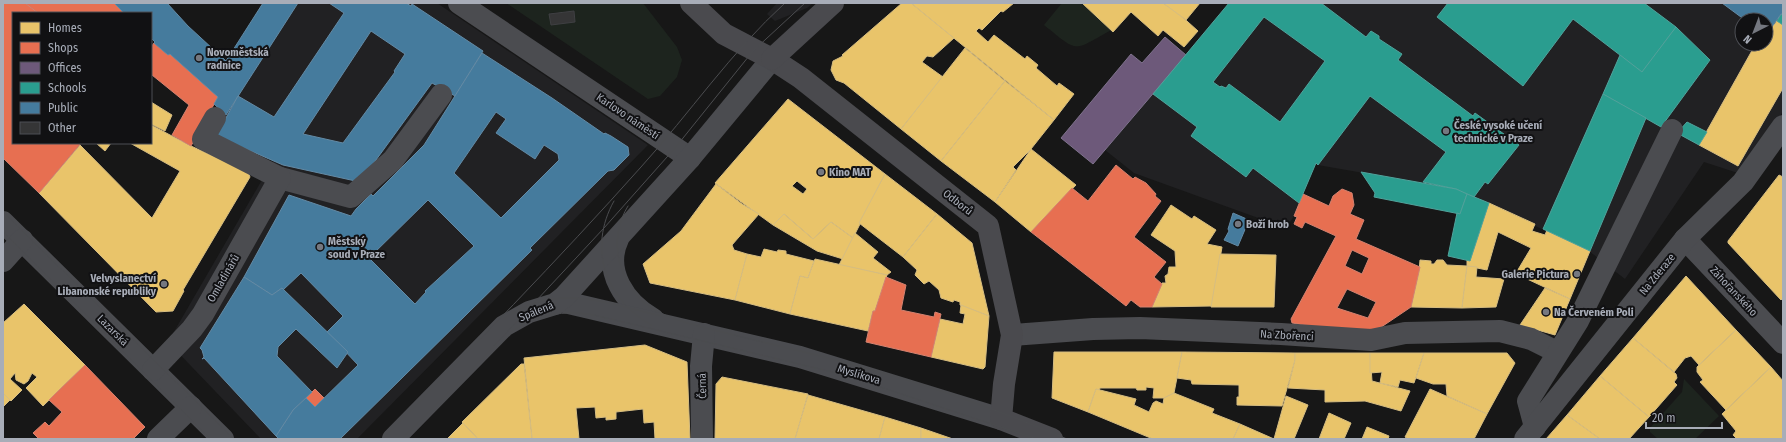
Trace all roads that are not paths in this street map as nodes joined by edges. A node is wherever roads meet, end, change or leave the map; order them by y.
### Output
1 (459, 3) edge
2 (691, 3) edge
3 (833, 3) edge
4 (772, 59) junction
5 (441, 95) dead end
6 (215, 118) dead end
7 (1783, 126) edge
8 (1672, 130) dead end
9 (690, 158) junction
10 (280, 178) junction
11 (3, 222) edge
12 (618, 239) junction
13 (1685, 239) junction
14 (22, 240) junction
15 (3, 261) edge
16 (560, 300) junction
17 (661, 324) junction
18 (704, 334) junction
19 (1012, 335) junction
20 (1783, 343) edge
21 (1557, 352) junction
22 (153, 370) junction
23 (191, 407) junction
24 (1001, 419) junction
25 (1530, 433) edge
26 (158, 439) edge
27 (223, 439) edge
28 (393, 439) edge
29 (702, 439) edge
30 (1052, 439) edge

1 - 9 street, Karlovo náměstí
2 - 4 street
3 - 4 street
4 - 9 street
4 - 19 street, Odborů
5 - 10 street
6 - 10 street
7 - 13 street, Na Zderaze
8 - 21 street, Na Zderaze
9 - 12 street, Spálená
10 - 22 street, Omladinářů
11 - 14 street, Lazarská
12 - 16 street, Spálená
12 - 17 street, Myslíkova
13 - 20 street, Záhořanského
13 - 25 street, Na Zderaze
14 - 15 street
14 - 22 street, Lazarská
16 - 17 street, Myslíkova
16 - 28 street, Spálená
17 - 18 street, Myslíkova
18 - 24 street, Myslíkova
18 - 29 street, Černá
19 - 21 street, Na Zbořenci
19 - 24 street, Odborů
21 - 25 street, Na Zderaze
22 - 23 street, Lazarská
23 - 26 street
23 - 27 street, Lazarská
24 - 30 street, Myslíkova

